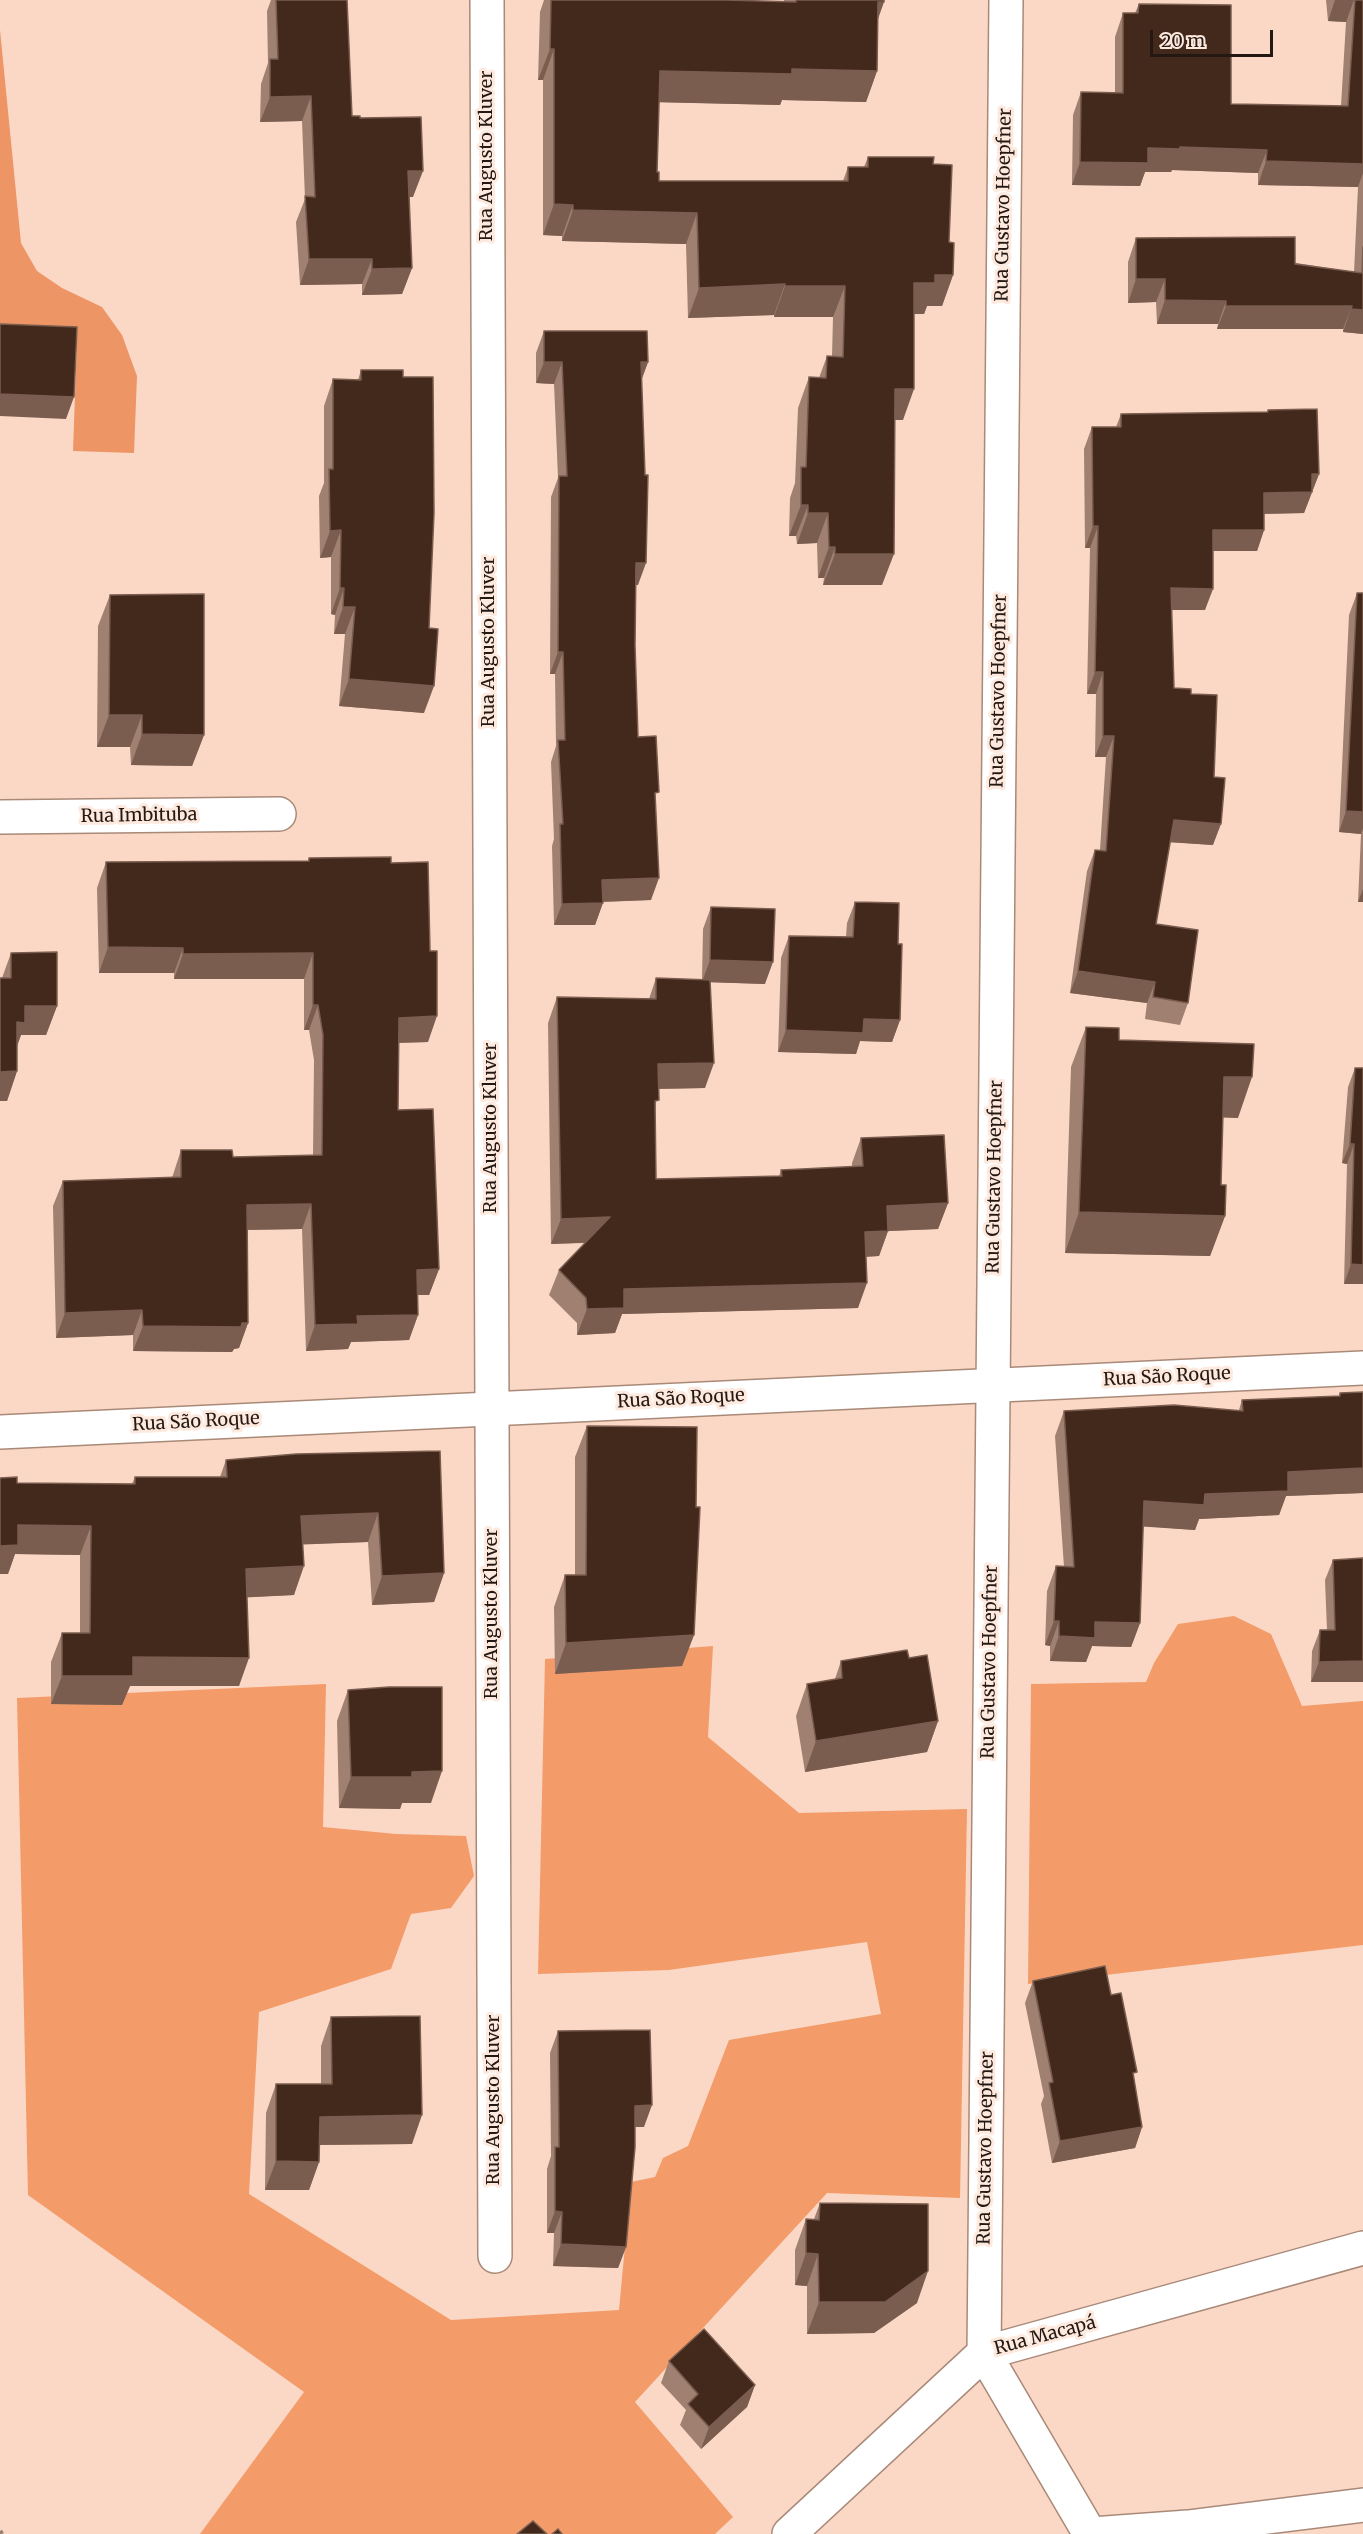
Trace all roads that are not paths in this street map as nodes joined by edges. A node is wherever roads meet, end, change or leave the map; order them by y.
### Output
1 (487, 0) edge
2 (1006, 0) edge
3 (279, 814) dead end
4 (0, 817) edge
5 (1363, 1368) edge
6 (993, 1385) junction
7 (491, 1408) junction
8 (0, 1432) edge
9 (1363, 2248) edge
10 (495, 2256) dead end
11 (984, 2353) junction
12 (1363, 2505) edge
13 (1188, 2530) edge
14 (789, 2534) edge
15 (1091, 2534) edge

1 - 7 street, Rua Augusto Kluver
2 - 6 street, Rua Gustavo Hoepfner
3 - 4 street, Rua Imbituba
5 - 6 street, Rua São Roque
6 - 7 street, Rua São Roque
6 - 11 street, Rua Gustavo Hoepfner
7 - 8 street, Rua São Roque
7 - 10 street, Rua Augusto Kluver
9 - 11 street, Rua Macapá
11 - 14 street, Rua Macapá
11 - 15 street
12 - 13 street
13 - 15 street

